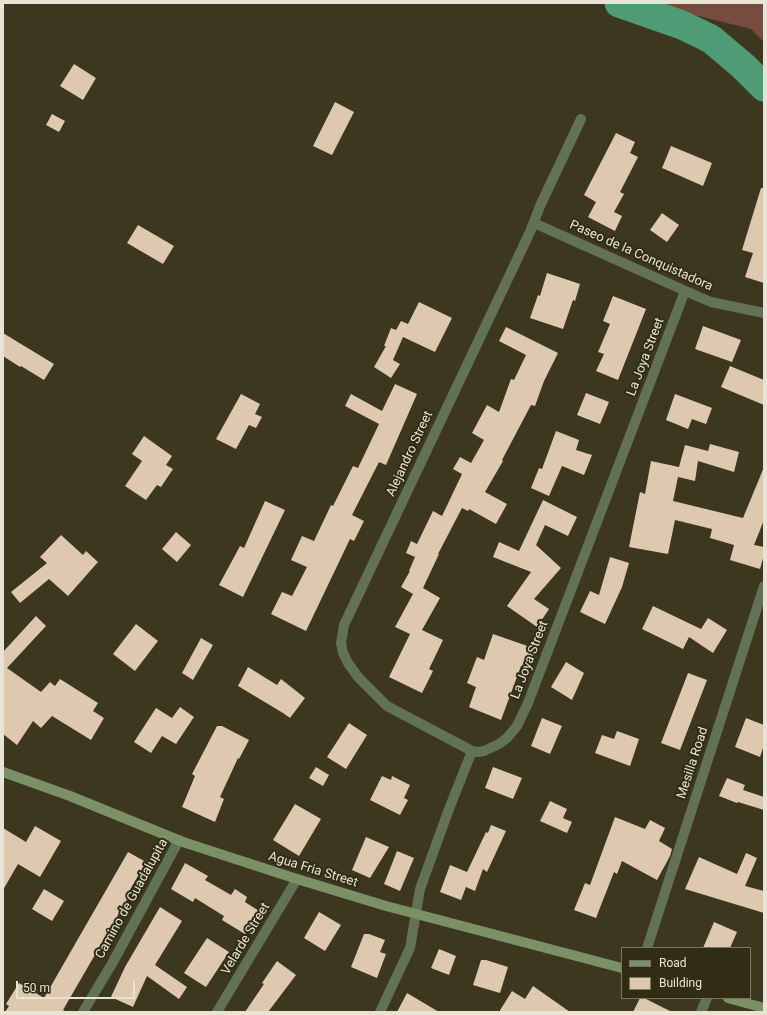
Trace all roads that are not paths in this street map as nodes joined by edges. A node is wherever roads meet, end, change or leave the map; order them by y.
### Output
1 (581, 118) dead end
2 (534, 223) junction
3 (685, 291) junction
4 (764, 313) edge
5 (764, 586) edge
6 (472, 751) junction
7 (3, 772) edge
8 (179, 840) junction
9 (297, 879) junction
10 (415, 913) junction
11 (647, 947) edge
12 (621, 968) edge
13 (707, 999) edge
14 (732, 999) edge
15 (764, 1008) edge
16 (83, 1012) edge
17 (217, 1012) edge
18 (380, 1012) edge
19 (701, 1012) edge

1 - 2 street, Alejandro Street
2 - 3 street, Paseo de la Conquistadora
2 - 6 street, Alejandro Street
3 - 4 street, Paseo de la Conquistadora
3 - 6 street, La Joya Street
5 - 11 street, Mesilla Road
6 - 10 street
7 - 8 street, Agua Fria Street
8 - 9 street, Agua Fria Street
8 - 16 street, Camino de Guadalupita
9 - 10 street, Agua Fria Street
9 - 17 street, Velarde Street
10 - 12 street, Agua Fria Street
10 - 18 street
13 - 19 street
14 - 15 street

